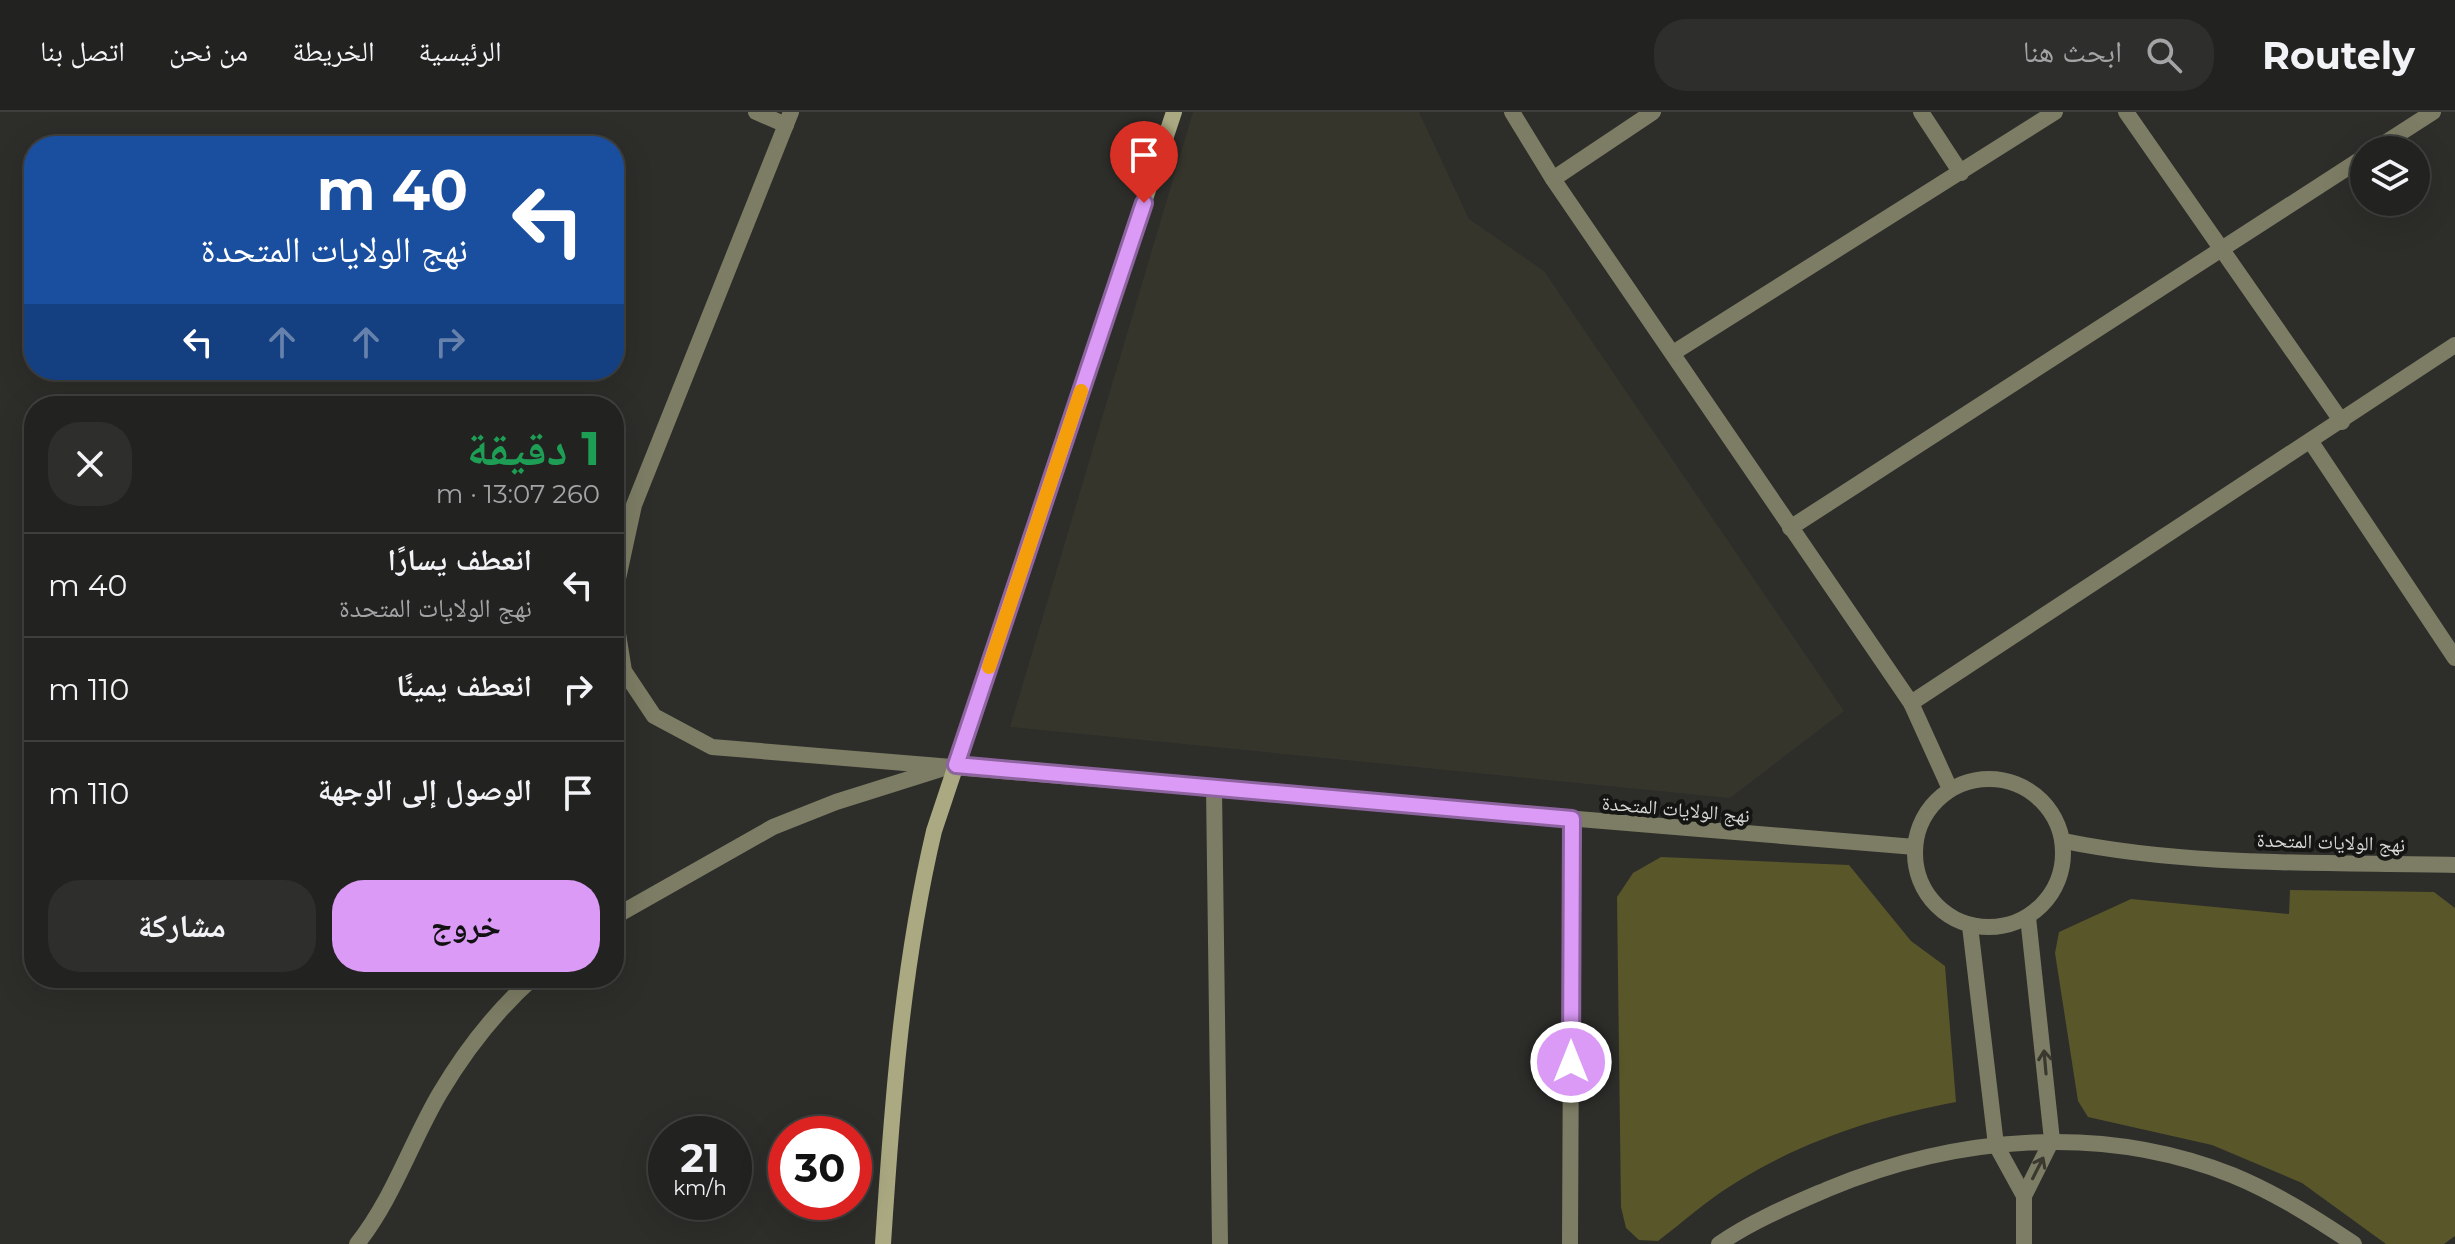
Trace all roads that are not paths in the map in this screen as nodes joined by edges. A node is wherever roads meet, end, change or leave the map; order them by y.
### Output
1 (756, 112) edge
2 (1174, 112) edge
3 (1512, 112) edge
4 (1653, 112) edge
5 (1921, 112) edge
6 (2055, 112) edge
7 (2126, 112) edge
8 (2433, 112) edge
9 (788, 118) edge
10 (2396, 136) edge
11 (2350, 166) edge
12 (1961, 173) junction
13 (1553, 179) junction
14 (2224, 248) junction
15 (2455, 345) edge
16 (1673, 353) junction
17 (2342, 422) junction
18 (2311, 442) junction
19 (1790, 528) junction
20 (624, 551) edge
21 (2455, 658) edge
22 (624, 671) edge
23 (1911, 703) junction
24 (956, 765) junction
25 (1214, 789) junction
26 (1950, 789) junction
27 (1572, 819) junction
28 (2064, 841) junction
29 (1915, 847) junction
30 (2455, 865) edge
31 (624, 911) edge
32 (2028, 917) junction
33 (1970, 926) junction
34 (523, 988) edge
35 (2052, 1140) junction
36 (1996, 1145) junction
37 (2024, 1196) junction
38 (357, 1244) edge
39 (883, 1244) edge
40 (1220, 1244) edge
41 (1570, 1244) edge
42 (1719, 1244) edge
43 (2024, 1244) edge
44 (2354, 1244) edge

1 - 9 street
2 - 24 street
3 - 13 street
4 - 13 street
5 - 12 street
6 - 12 street
7 - 14 street
8 - 10 street
9 - 20 street
11 - 14 street
12 - 16 street
13 - 16 street
14 - 17 street
14 - 19 street
15 - 17 street
16 - 19 street
17 - 18 street
18 - 21 street
18 - 23 street
19 - 23 street
22 - 24 street, نهج الولايات المتحدة
23 - 26 street
24 - 25 street, نهج الولايات المتحدة
24 - 31 street
24 - 39 street
25 - 27 street, نهج الولايات المتحدة
25 - 40 street
26 - 28 street
26 - 29 street
27 - 29 street, نهج الولايات المتحدة
27 - 41 street
28 - 30 street, نهج الولايات المتحدة
28 - 32 street
29 - 33 street
32 - 33 street
35 -> 32 street
33 - 36 street
34 - 38 street
35 - 36 street
37 -> 35 street
35 - 44 street
36 - 37 street
36 - 42 street
37 - 43 street

